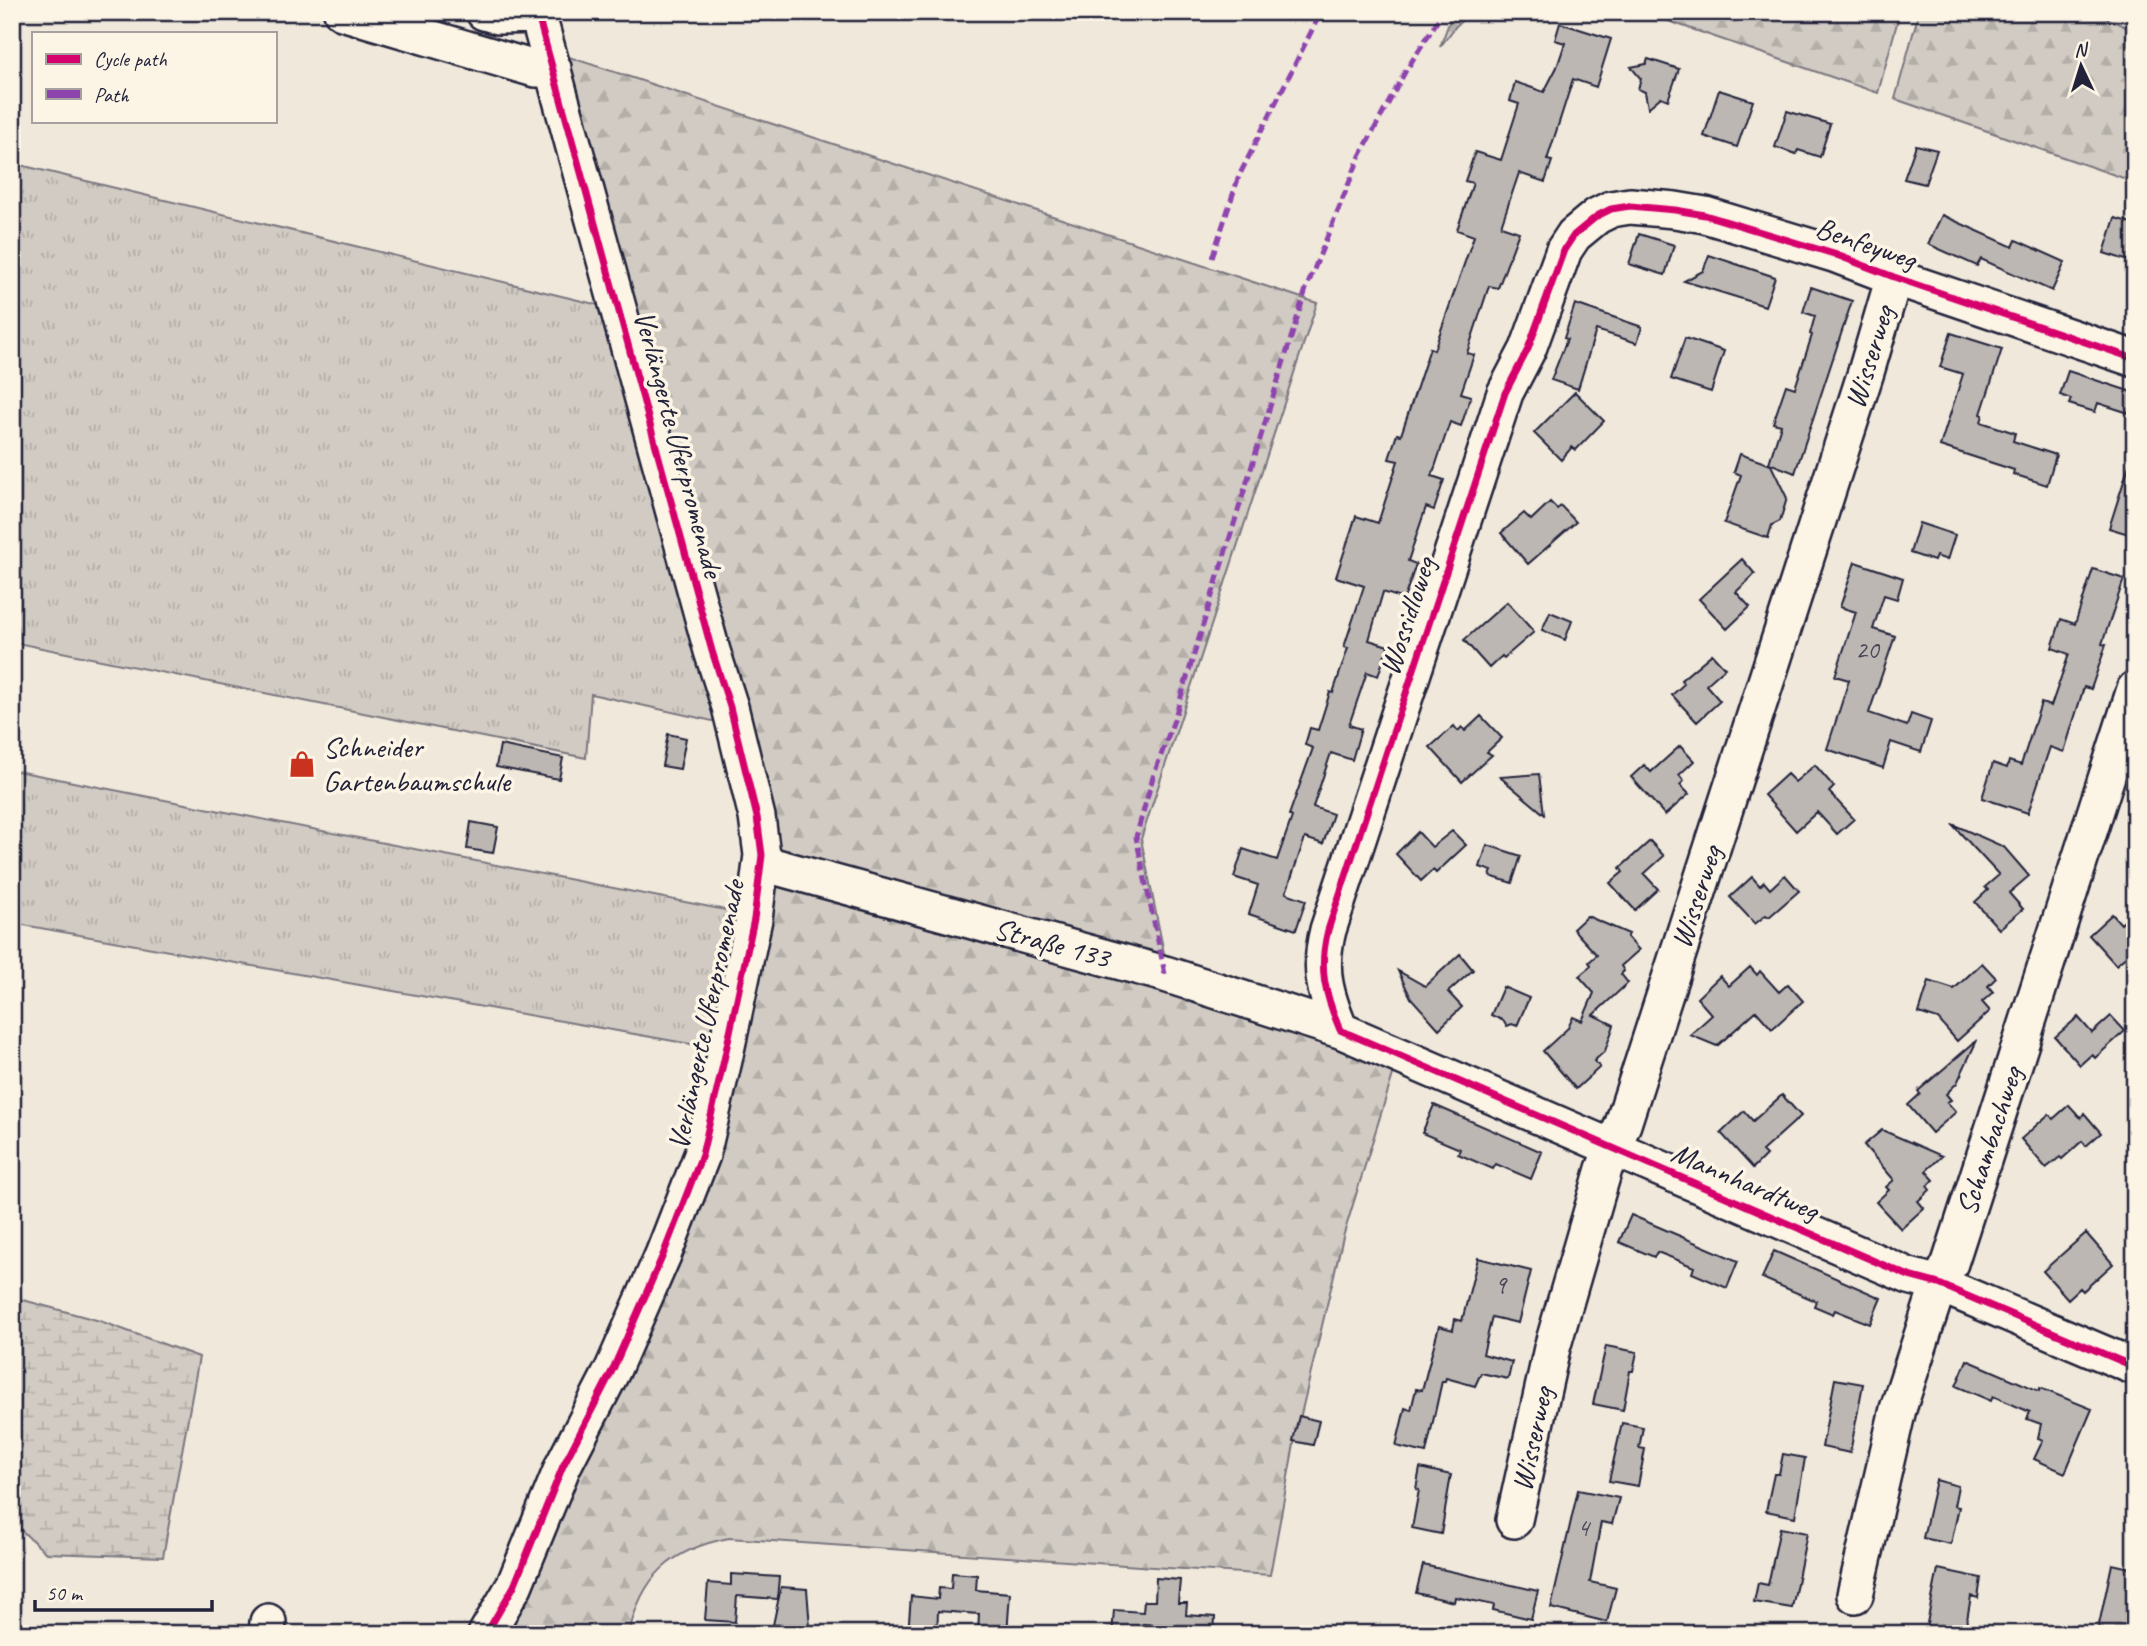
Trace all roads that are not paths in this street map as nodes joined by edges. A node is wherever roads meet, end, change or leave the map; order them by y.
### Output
1 (342, 12) edge
2 (484, 12) edge
3 (538, 13) edge
4 (553, 68) junction
5 (1582, 228) joint
6 (1894, 277) junction
7 (2135, 359) edge
8 (2135, 689) edge
9 (762, 863) junction
10 (1340, 1030) junction
11 (1613, 1149) junction
12 (1939, 1284) junction
13 (2135, 1367) edge
14 (1514, 1520) dead end
15 (1855, 1595) dead end
16 (486, 1634) edge

1 - 4 street
2 - 3 street
3 - 4 street, Verlängerte Uferpromenade
4 - 9 street, Verlängerte Uferpromenade
5 - 6 street, Benfeyweg
5 - 10 street, Wossidloweg
6 - 7 street, Benfeyweg
6 - 11 street, Wisserweg
8 - 12 street, Schambachweg
9 - 10 street, Straße 133
9 - 16 street, Verlängerte Uferpromenade
10 - 11 street, Mannhardtweg
11 - 12 street, Mannhardtweg
11 - 14 street, Wisserweg
12 - 13 street, Mannhardtweg
12 - 15 street, Schambachweg

